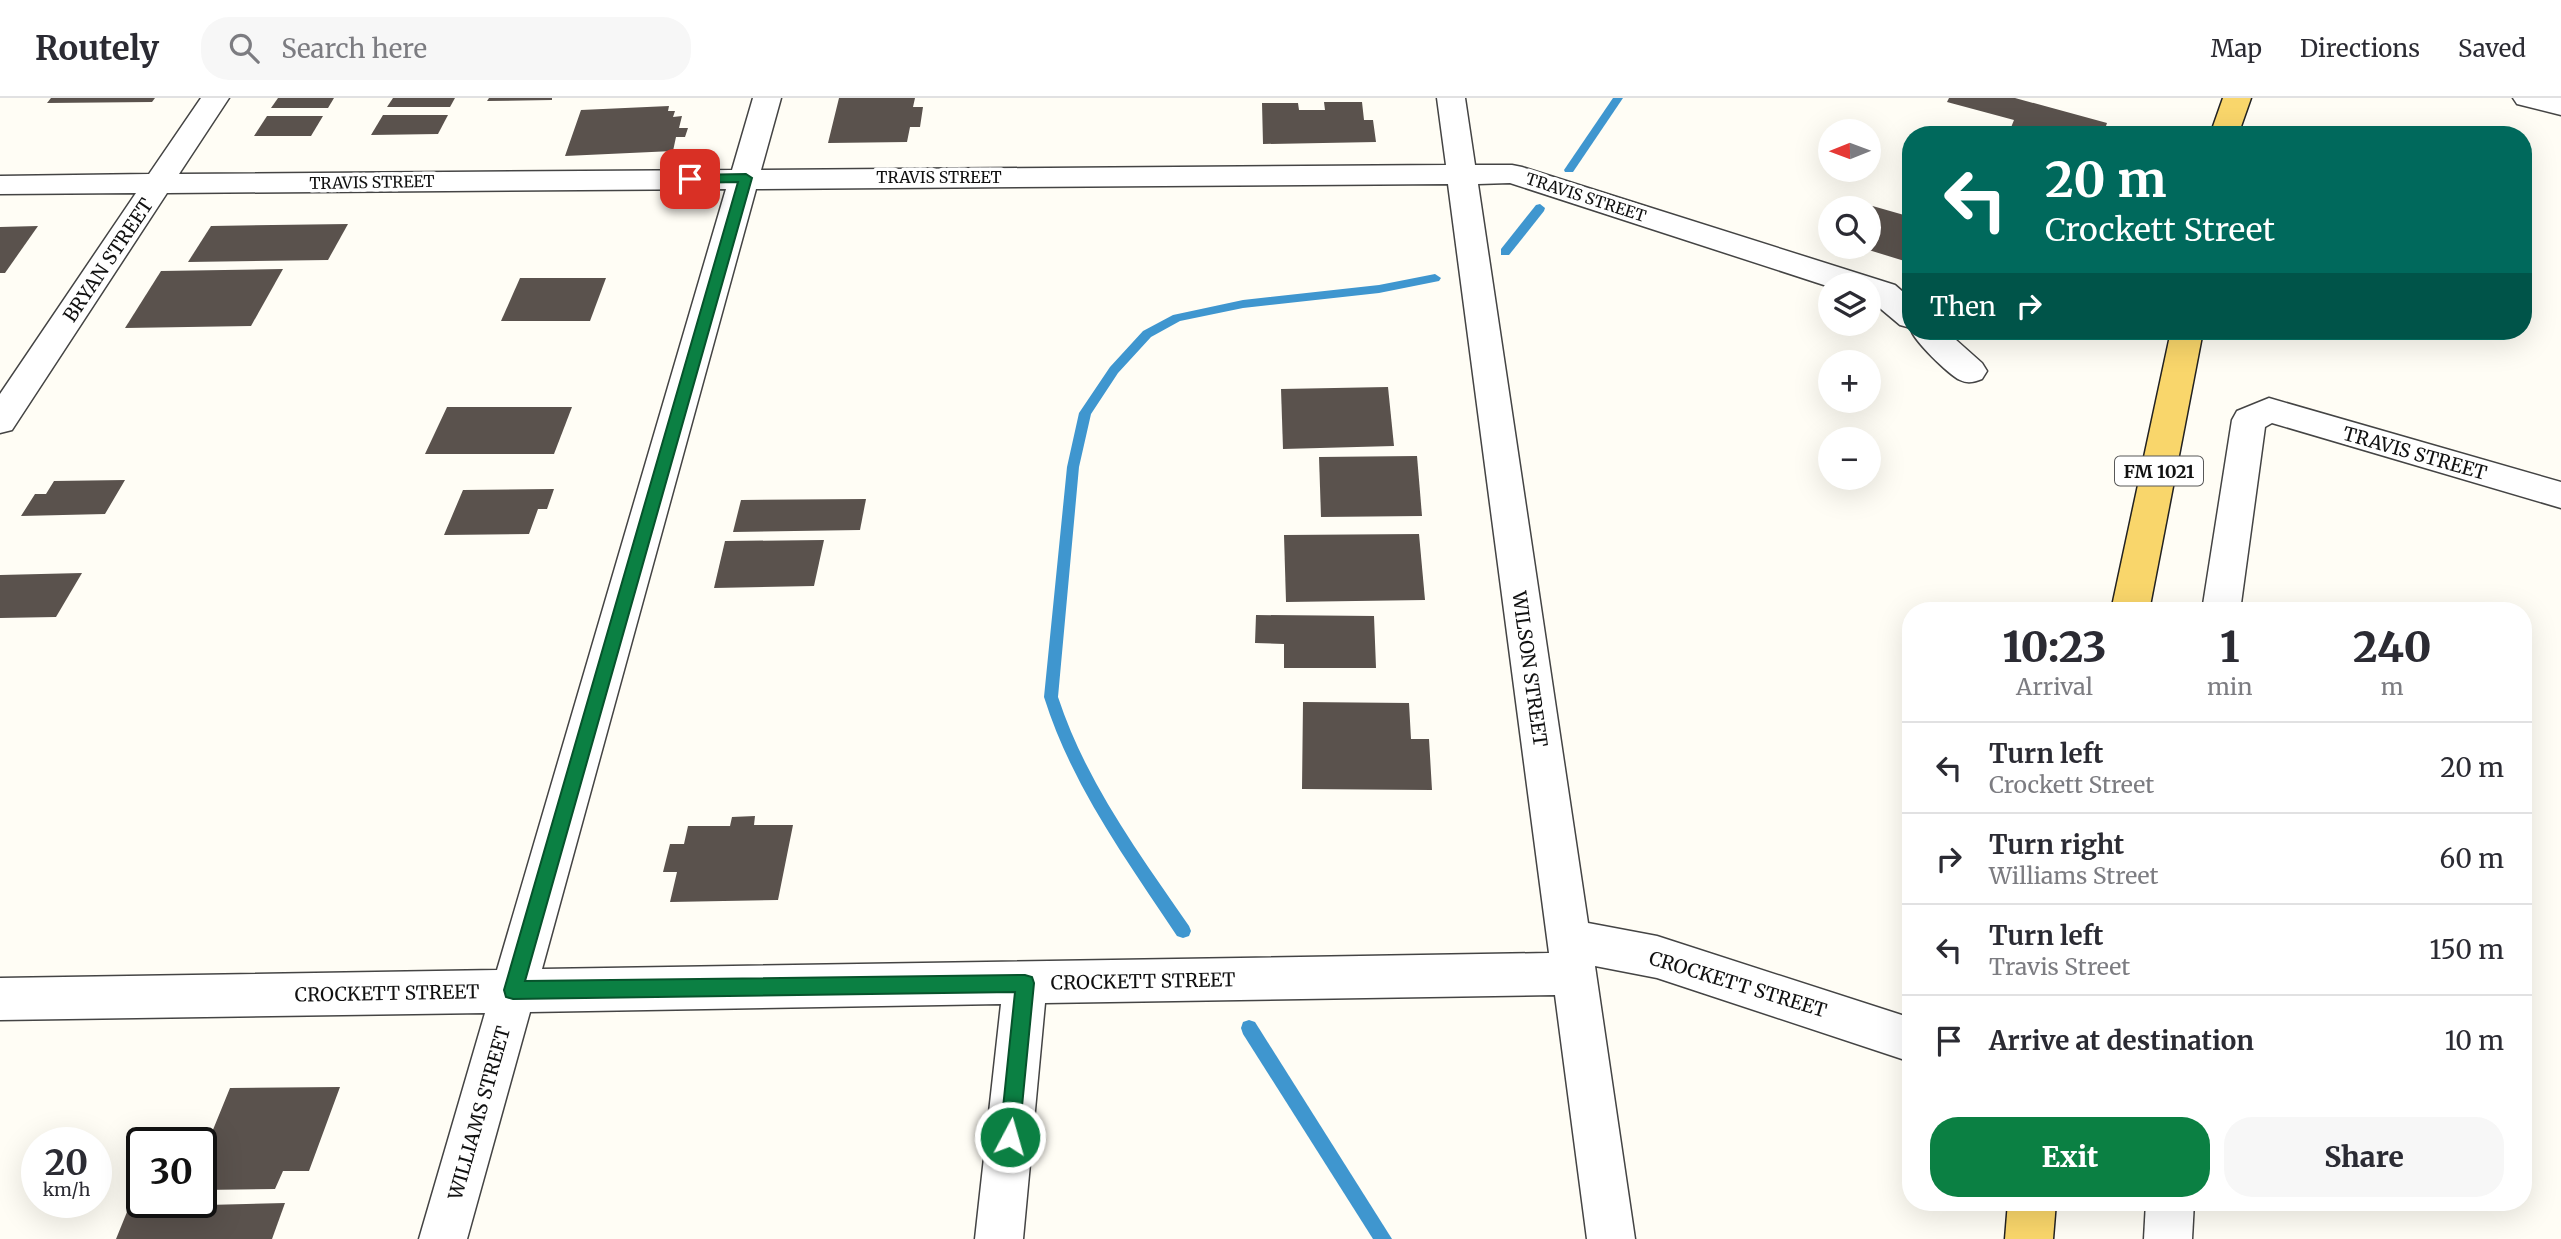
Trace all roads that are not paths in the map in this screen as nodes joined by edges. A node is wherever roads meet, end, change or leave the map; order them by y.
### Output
1 (215, 98) edge
2 (767, 98) edge
3 (1451, 98) edge
4 (2237, 98) edge
5 (2527, 98) edge
6 (2561, 106) edge
7 (2227, 126) edge
8 (1461, 173) junction
9 (746, 178) junction
10 (158, 184) junction
11 (0, 185) edge
12 (1822, 273) edge
13 (1881, 292) edge
14 (1902, 309) edge
15 (1936, 340) edge
16 (2185, 340) edge
17 (1970, 371) dead end
18 (0, 421) edge
19 (2561, 495) edge
20 (2132, 602) edge
21 (2222, 602) edge
22 (1570, 957) junction
23 (1025, 983) junction
24 (513, 990) junction
25 (0, 999) edge
26 (1902, 1037) edge
27 (2031, 1211) edge
28 (2170, 1211) edge
29 (443, 1239) edge
30 (999, 1239) edge
31 (1611, 1239) edge
32 (2029, 1239) edge
33 (2168, 1239) edge

1 - 10 street, BRYAN STREET
2 - 9 street, WILLIAMS STREET
3 - 8 street, WILSON STREET
4 - 7 main road
5 - 6 street
8 - 9 street, TRAVIS STREET
8 - 12 street, TRAVIS STREET
8 - 22 street, WILSON STREET
9 - 10 street, TRAVIS STREET
9 - 24 street, WILLIAMS STREET
10 - 11 street, TRAVIS STREET
10 - 18 street, BRYAN STREET
13 - 14 street
15 - 17 street
16 - 20 main road, FM 1021
19 - 21 street, TRAVIS STREET
22 - 23 street, CROCKETT STREET
22 - 26 street, CROCKETT STREET
22 - 31 street, WILSON STREET
23 - 24 street, CROCKETT STREET
23 - 30 street
24 - 25 street, CROCKETT STREET
24 - 29 street, WILLIAMS STREET
27 - 32 main road
28 - 33 street

